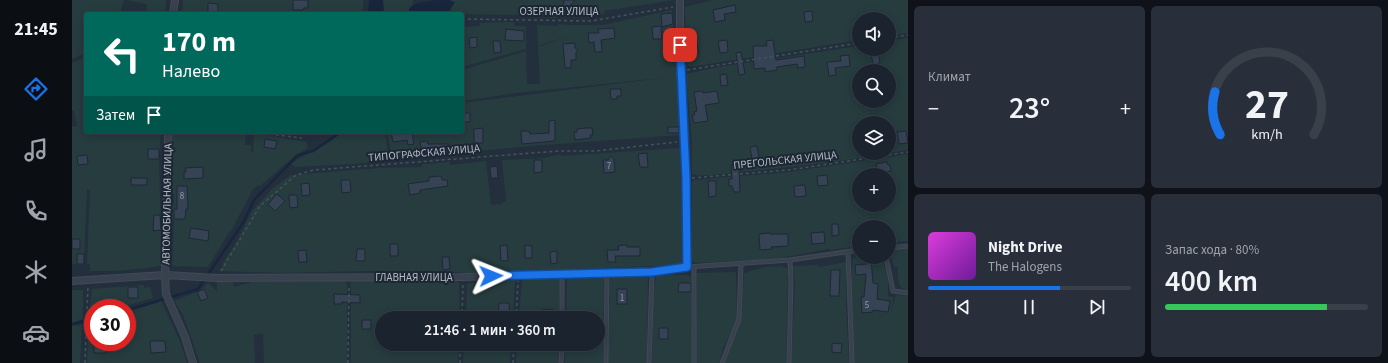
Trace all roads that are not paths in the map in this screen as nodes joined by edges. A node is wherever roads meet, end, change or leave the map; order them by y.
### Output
1 (175, 0) edge
2 (679, 3) edge
3 (173, 12) edge
4 (168, 134) edge
5 (908, 246) edge
6 (896, 247) edge
7 (852, 251) edge
8 (848, 252) junction
9 (790, 260) junction
10 (741, 264) junction
11 (887, 264) edge
12 (687, 267) junction
13 (694, 268) junction
14 (652, 272) junction
15 (607, 273) junction
16 (562, 274) junction
17 (165, 275) junction
18 (72, 281) edge
19 (908, 293) edge
20 (562, 311) edge
21 (562, 351) edge
22 (193, 363) edge
23 (561, 363) edge
24 (606, 363) edge
25 (649, 363) edge
26 (694, 363) edge
27 (722, 363) edge
28 (789, 363) edge
29 (852, 363) edge

1 - 3 street
2 - 12 street
4 - 17 street, АВТОМОБИЛЬНАЯ УЛИЦА
5 - 6 lane
7 - 8 lane
8 - 9 lane
8 - 29 lane
9 - 10 lane
9 - 28 lane
10 - 13 lane
10 - 27 lane
11 - 19 lane
12 - 13 lane
12 - 14 street, ГЛАВНАЯ УЛИЦА
13 - 26 lane
14 - 15 street, ГЛАВНАЯ УЛИЦА
14 - 25 lane
15 - 16 street, ГЛАВНАЯ УЛИЦА
15 - 24 lane
16 - 17 street, ГЛАВНАЯ УЛИЦА
16 - 20 lane
17 - 18 street, ГЛАВНАЯ УЛИЦА
17 - 22 street, АВТОМОБИЛЬНАЯ УЛИЦА
21 - 23 lane

